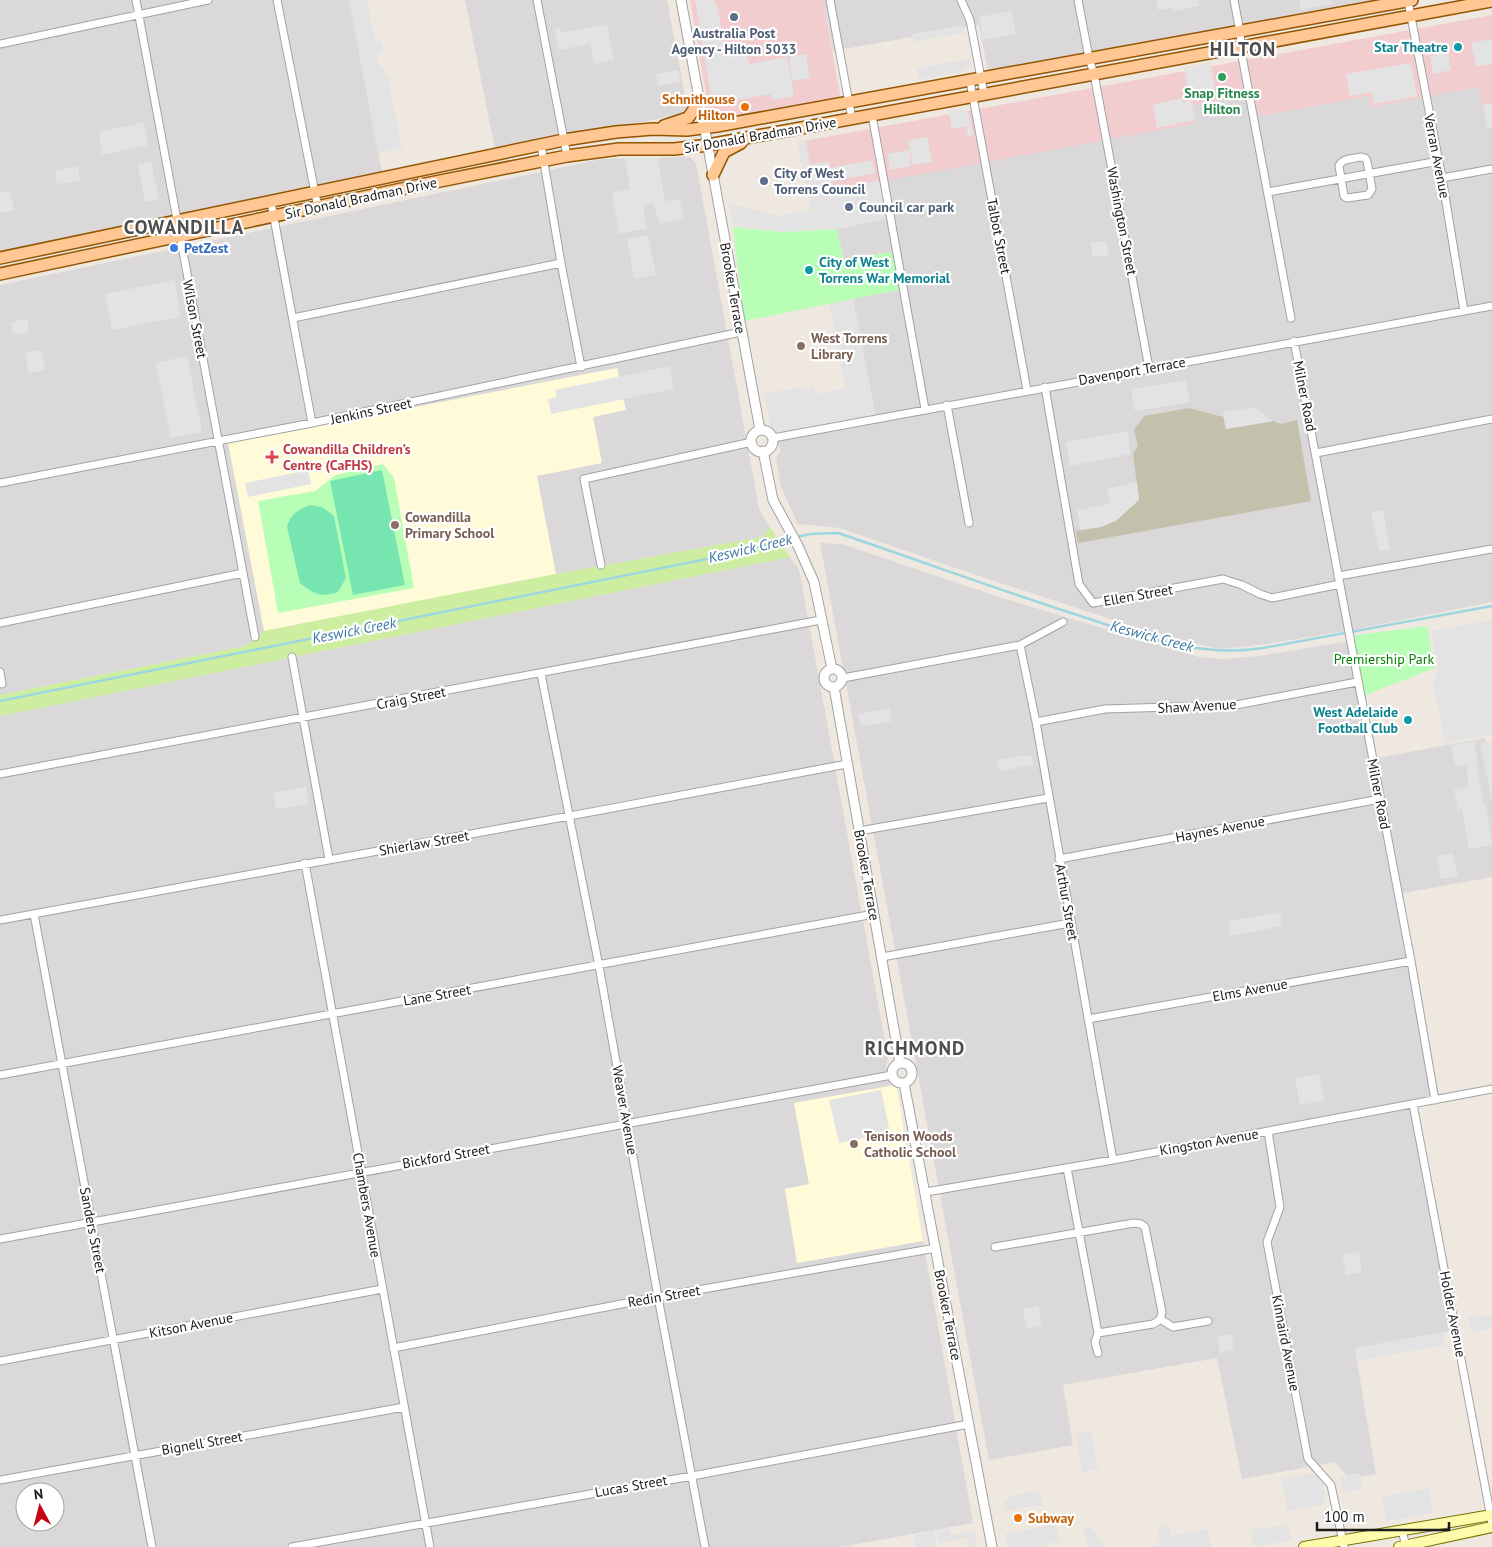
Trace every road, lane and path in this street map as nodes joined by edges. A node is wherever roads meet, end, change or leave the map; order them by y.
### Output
1 (136, 0) edge
2 (208, 0) edge
3 (278, 0) edge
4 (537, 0) edge
5 (681, 0) edge
6 (830, 0) edge
7 (961, 0) edge
8 (1078, 0) edge
9 (1234, 0) edge
10 (1410, 0) edge
11 (1492, 1) edge
12 (139, 15) junction
13 (1411, 16) junction
14 (1240, 32) junction
15 (0, 44) edge
16 (1241, 47) junction
17 (1089, 58) junction
18 (1094, 74) junction
19 (982, 79) junction
20 (970, 81) junction
21 (984, 94) junction
22 (973, 96) junction
23 (700, 101) junction
24 (850, 102) junction
25 (872, 115) junction
26 (852, 119) junction
27 (705, 128) junction
28 (653, 129) junction
29 (756, 136) junction
30 (564, 140) junction
31 (541, 145) junction
32 (708, 145) junction
33 (567, 156) junction
34 (543, 161) junction
35 (1438, 161) junction
36 (1492, 169) edge
37 (1369, 174) junction
38 (713, 175) junction
39 (1442, 178) junction
40 (1340, 179) junction
41 (1268, 192) junction
42 (315, 193) junction
43 (271, 202) junction
44 (318, 208) junction
45 (274, 217) junction
46 (177, 221) junction
47 (180, 237) junction
48 (0, 258) edge
49 (560, 263) junction
50 (0, 274) edge
51 (1492, 306) edge
52 (1464, 311) junction
53 (293, 318) junction
54 (1291, 318) dead end
55 (741, 332) junction
56 (1294, 341) junction
57 (581, 367) junction
58 (1149, 368) junction
59 (1045, 387) junction
60 (1027, 390) junction
61 (947, 404) junction
62 (925, 409) junction
63 (1492, 419) edge
64 (312, 423) junction
65 (760, 430) junction
66 (773, 438) junction
67 (218, 441) junction
68 (752, 442) junction
69 (764, 451) junction
70 (1316, 452) junction
71 (0, 483) edge
72 (968, 523) dead end
73 (1492, 549) edge
74 (601, 565) dead end
75 (243, 573) junction
76 (1338, 576) junction
77 (1340, 584) junction
78 (821, 620) junction
79 (1063, 622) dead end
80 (0, 623) edge
81 (255, 637) dead end
82 (1020, 645) junction
83 (292, 657) dead end
84 (832, 669) junction
85 (0, 672) edge
86 (541, 674) junction
87 (842, 678) junction
88 (1358, 682) junction
89 (2, 684) dead end
90 (834, 688) junction
91 (302, 718) junction
92 (1036, 722) junction
93 (847, 764) junction
94 (0, 774) edge
95 (1048, 798) junction
96 (1380, 799) junction
97 (569, 817) junction
98 (859, 831) junction
99 (328, 859) junction
100 (1060, 859) junction
101 (305, 864) junction
102 (34, 914) junction
103 (874, 914) junction
104 (0, 920) edge
105 (1070, 923) junction
106 (882, 957) junction
107 (1411, 962) junction
108 (599, 966) junction
109 (332, 1014) junction
110 (1088, 1019) junction
111 (900, 1063) junction
112 (62, 1064) junction
113 (892, 1075) junction
114 (0, 1076) edge
115 (904, 1083) junction
116 (1492, 1089) edge
117 (1435, 1100) junction
118 (1413, 1104) junction
119 (627, 1123) junction
120 (1268, 1131) junction
121 (1113, 1160) junction
122 (1067, 1168) junction
123 (360, 1172) junction
124 (926, 1192) junction
125 (91, 1222) junction
126 (1079, 1233) junction
127 (0, 1239) edge
128 (995, 1247) dead end
129 (936, 1248) junction
130 (382, 1289) junction
131 (658, 1297) junction
132 (1160, 1319) junction
133 (1208, 1321) dead end
134 (1098, 1333) junction
135 (114, 1340) junction
136 (393, 1348) junction
137 (1098, 1353) dead end
138 (0, 1361) edge
139 (404, 1406) junction
140 (969, 1424) junction
141 (134, 1455) junction
142 (692, 1476) junction
143 (0, 1480) edge
144 (1492, 1520) edge
145 (425, 1522) junction
146 (1402, 1530) junction
147 (1344, 1543) edge
148 (312, 1545) edge
149 (152, 1547) edge
150 (292, 1547) edge
151 (430, 1547) edge
152 (705, 1547) edge
153 (992, 1547) edge
154 (1304, 1547) edge
155 (1403, 1547) edge

1 - 12 street, Wilson Street
2 - 12 street
3 - 42 street
4 - 30 street
5 - 23 street, Brooker Terrace
6 - 24 street
7 - 19 street
8 - 17 street, Washington Street
9 - 14 street
10 - 13 street, Verran Avenue
10 - 14 main road, Sir Donald Bradman Drive
11 - 13 main road, Sir Donald Bradman Drive
12 - 15 street
12 - 46 street, Wilson Street
13 - 16 main road, Sir Donald Bradman Drive
13 - 35 street, Verran Avenue
14 - 16 street
14 - 17 main road, Sir Donald Bradman Drive
16 - 18 main road, Sir Donald Bradman Drive
16 - 41 street
17 - 18 street, Washington Street
17 - 19 main road, Sir Donald Bradman Drive
18 - 21 main road, Sir Donald Bradman Drive
18 - 58 street, Washington Street
19 - 20 main road, Sir Donald Bradman Drive
19 - 21 street
20 - 22 street, Talbot Street
20 - 24 main road, Sir Donald Bradman Drive
21 - 22 main road, Sir Donald Bradman Drive
22 - 25 main road, Sir Donald Bradman Drive
22 - 60 street, Talbot Street
23 - 27 street, Brooker Terrace
23 - 28 main road
24 - 26 street
24 - 27 main road, Sir Donald Bradman Drive
25 - 26 main road, Sir Donald Bradman Drive
25 - 62 street
26 - 29 main road, Sir Donald Bradman Drive
27 - 28 main road, Sir Donald Bradman Drive
27 - 32 street, Brooker Terrace
28 - 30 main road, Sir Donald Bradman Drive
29 - 32 main road, Sir Donald Bradman Drive
29 - 38 main road
30 - 31 main road, Sir Donald Bradman Drive
30 - 33 street
31 - 34 street
31 - 42 main road, Sir Donald Bradman Drive
32 - 33 main road, Sir Donald Bradman Drive
32 - 38 street, Brooker Terrace
33 - 34 main road, Sir Donald Bradman Drive
34 - 44 main road, Sir Donald Bradman Drive
34 - 49 street
35 - 37 street
35 - 39 street, Verran Avenue
36 - 39 street
37 - 40 street
37 - 40 street
37 - 40 street
38 - 55 street, Brooker Terrace
39 - 52 street, Verran Avenue
40 - 41 street
41 - 54 street
42 - 43 main road, Sir Donald Bradman Drive
42 - 44 street
43 - 45 street
43 - 46 main road, Sir Donald Bradman Drive
44 - 45 main road, Sir Donald Bradman Drive
45 - 47 main road, Sir Donald Bradman Drive
45 - 53 street
46 - 47 street, Wilson Street
46 - 48 main road, Sir Donald Bradman Drive
47 - 50 main road, Sir Donald Bradman Drive
47 - 67 street, Wilson Street
49 - 53 street
49 - 57 street
51 - 52 street, Davenport Terrace
52 - 56 street, Davenport Terrace
53 - 64 street
55 - 57 street, Jenkins Street
55 - 65 street, Brooker Terrace
56 - 58 street, Davenport Terrace
56 - 70 street, Milner Road
57 - 64 street, Jenkins Street
58 - 59 street, Davenport Terrace
59 - 60 street, Davenport Terrace
59 - 77 street, Ellen Street
60 - 61 street, Davenport Terrace
61 - 62 street, Davenport Terrace
61 - 72 street
62 - 66 street, Davenport Terrace
63 - 70 street
64 - 67 street, Jenkins Street
65 - 66 street
65 - 68 street
66 - 69 street
67 - 71 street, Jenkins Street
67 - 75 street, Wilson Street
68 - 69 street
68 - 74 street
69 - 78 street
70 - 76 street, Milner Road
73 - 76 street
75 - 80 street
75 - 81 street, Wilson Street
76 - 77 street, Milner Road
77 - 88 street, Milner Road
78 - 84 street
78 - 86 street, Craig Street
79 - 82 street
82 - 87 street
82 - 92 street, Arthur Street
83 - 91 street
84 - 87 street
84 - 90 street
85 - 89 street
86 - 91 street, Craig Street
86 - 97 street, Weaver Avenue
87 - 90 street
88 - 92 street, Shaw Avenue
88 - 96 street, Milner Road
90 - 93 street, Brooker Terrace
91 - 94 street, Craig Street
91 - 99 street
92 - 95 street, Arthur Street
93 - 97 street, Shierlaw Street
93 - 98 street, Brooker Terrace
95 - 98 street
95 - 100 street, Arthur Street
96 - 100 street, Haynes Avenue
96 - 107 street, Milner Road
97 - 99 street, Shierlaw Street
97 - 108 street, Weaver Avenue
98 - 103 street, Brooker Terrace
99 - 101 street, Shierlaw Street
100 - 105 street, Arthur Street
101 - 102 street, Shierlaw Street
101 - 109 street, Chambers Avenue
102 - 104 street, Shierlaw Street
102 - 112 street, Sanders Street
103 - 106 street, Brooker Terrace
103 - 108 street, Lane Street
105 - 106 street
105 - 110 street, Arthur Street
106 - 111 street, Brooker Terrace
107 - 110 street, Elms Avenue
107 - 117 street, Milner Road
108 - 109 street, Lane Street
108 - 119 street, Weaver Avenue
109 - 112 street, Lane Street
109 - 123 street, Chambers Avenue
110 - 121 street, Arthur Street
111 - 113 street
111 - 115 street
112 - 114 street, Lane Street
112 - 125 street, Sanders Street
113 - 115 street
113 - 119 street, Bickford Street
115 - 124 street, Brooker Terrace
116 - 117 street, Kingston Avenue
117 - 118 street, Kingston Avenue
118 - 120 street, Kingston Avenue
118 - 144 street, Holder Avenue
119 - 123 street, Bickford Street
119 - 131 street, Weaver Avenue
120 - 121 street, Kingston Avenue
120 - 147 street, Kinnaird Avenue
121 - 122 street, Kingston Avenue
122 - 124 street, Kingston Avenue
122 - 126 street
123 - 125 street, Bickford Street
123 - 130 street, Chambers Avenue
124 - 129 street, Brooker Terrace
125 - 127 street, Bickford Street
125 - 135 street, Sanders Street
126 - 128 street
126 - 132 street
126 - 134 street
129 - 131 street, Redin Street
129 - 140 street, Brooker Terrace
130 - 135 street, Kitson Avenue
130 - 136 street, Chambers Avenue
131 - 136 street, Redin Street
131 - 142 street, Weaver Avenue
132 - 133 street
132 - 134 street
134 - 137 street
135 - 138 street, Kitson Avenue
135 - 141 street, Sanders Street
136 - 139 street, Chambers Avenue
139 - 141 street, Bignell Street
139 - 145 street, Chambers Avenue
140 - 142 street, Lucas Street
140 - 153 street, Brooker Terrace
141 - 143 street, Bignell Street
141 - 149 street, Sanders Street
142 - 145 street, Lucas Street
142 - 152 street, Weaver Avenue
144 - 146 main road
144 - 155 main road
145 - 148 street, Lucas Street
145 - 151 street, Chambers Avenue
146 - 147 main road
146 - 155 street
147 - 154 main road
148 - 150 street, Lucas Street

